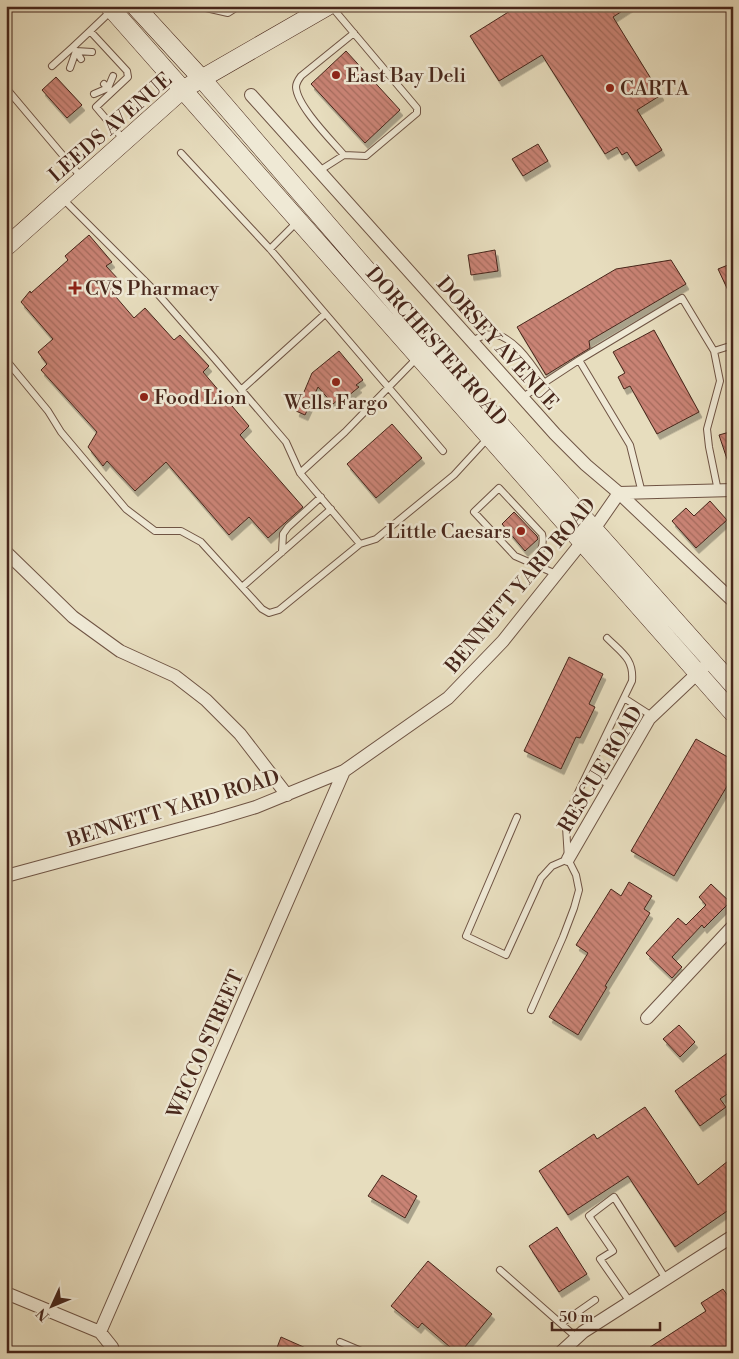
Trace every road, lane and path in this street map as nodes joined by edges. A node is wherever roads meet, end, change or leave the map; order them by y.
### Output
1 (135, 6) edge
2 (238, 6) edge
3 (199, 7) edge
4 (110, 8) edge
5 (217, 8) edge
6 (321, 8) edge
7 (90, 31) junction
8 (354, 33) junction
9 (75, 49) junction
10 (92, 52) dead end
11 (81, 59) dead end
12 (52, 66) dead end
13 (70, 68) dead end
14 (113, 76) dead end
15 (202, 79) junction
16 (6, 88) edge
17 (108, 88) junction
18 (182, 90) junction
19 (94, 94) dead end
20 (251, 95) dead end
21 (124, 141) junction
22 (181, 153) dead end
23 (344, 155) junction
24 (319, 171) junction
25 (83, 178) junction
26 (62, 198) junction
27 (298, 221) junction
28 (6, 247) edge
29 (270, 249) junction
30 (325, 314) junction
31 (472, 341) junction
32 (432, 345) junction
33 (733, 346) edge
34 (714, 351) junction
35 (418, 357) junction
36 (6, 360) edge
37 (579, 360) junction
38 (544, 383) junction
39 (388, 388) junction
40 (241, 390) junction
41 (523, 397) junction
42 (489, 437) junction
43 (443, 451) dead end
44 (300, 473) junction
45 (733, 490) edge
46 (718, 491) junction
47 (619, 493) junction
48 (642, 493) junction
49 (321, 497) junction
50 (331, 509) junction
51 (594, 529) junction
52 (582, 542) junction
53 (360, 544) junction
54 (6, 552) edge
55 (282, 552) junction
56 (533, 564) junction
57 (556, 574) junction
58 (242, 587) junction
59 (733, 601) edge
60 (607, 638) dead end
61 (711, 660) junction
62 (697, 673) junction
63 (733, 684) edge
64 (624, 698) junction
65 (733, 713) edge
66 (652, 716) junction
67 (344, 771) junction
68 (587, 774) junction
69 (611, 785) junction
70 (286, 795) junction
71 (516, 817) dead end
72 (568, 859) junction
73 (6, 876) edge
74 (733, 926) edge
75 (531, 1010) dead end
76 (647, 1018) dead end
77 (733, 1236) edge
78 (500, 1270) dead end
79 (666, 1279) junction
80 (6, 1293) edge
81 (595, 1300) dead end
82 (630, 1302) junction
83 (562, 1323) junction
84 (100, 1332) junction
85 (576, 1337) junction
86 (340, 1342) dead end
87 (114, 1353) edge
88 (366, 1353) edge
89 (560, 1353) edge

1 - 15 main road, DORCHESTER ROAD
2 - 5 lane
3 - 5 lane
4 - 7 lane
4 - 18 main road, DORCHESTER ROAD
6 - 8 lane
6 - 15 main road, LEEDS AVENUE
7 - 9 lane
7 - 17 lane
8 - 23 lane
8 - 23 lane
9 - 10 lane
9 - 11 lane
9 - 12 lane
9 - 13 lane
14 - 17 lane
15 - 18 main road, LEEDS AVENUE
15 - 32 main road, DORCHESTER ROAD
16 - 25 lane
17 - 19 lane
17 - 21 lane
18 - 21 main road, LEEDS AVENUE
18 - 27 main road, DORCHESTER ROAD
20 - 24 street, DORSEY AVENUE
21 - 25 main road, LEEDS AVENUE
22 - 29 lane
23 - 24 lane
24 - 31 street, DORSEY AVENUE
25 - 26 main road, LEEDS AVENUE
26 - 28 main road, LEEDS AVENUE
26 - 40 lane
27 - 29 lane
27 - 35 main road, DORCHESTER ROAD
29 - 30 lane
30 - 39 lane
30 - 40 lane
31 - 38 lane
31 - 41 street, DORSEY AVENUE
32 - 35 main road
32 - 51 main road, DORCHESTER ROAD
33 - 34 lane
34 - 37 lane
34 - 46 lane
35 - 39 lane
35 - 42 main road, DORCHESTER ROAD
36 - 58 lane
37 - 38 lane
37 - 48 lane
38 - 41 lane
39 - 43 lane
39 - 44 lane
40 - 44 lane
41 - 47 street, DORSEY AVENUE
42 - 52 main road, DORCHESTER ROAD
42 - 53 lane
44 - 49 lane
45 - 46 street
46 - 48 street
47 - 48 street
47 - 51 street, BENNETT YARD ROAD
47 - 59 street, DORSEY AVENUE
49 - 50 lane
49 - 55 lane
50 - 53 lane
50 - 55 lane
51 - 52 street, BENNETT YARD ROAD
51 - 61 main road, DORCHESTER ROAD
52 - 57 street, BENNETT YARD ROAD
52 - 62 main road, DORCHESTER ROAD
53 - 58 lane
54 - 70 street
55 - 58 lane
56 - 56 lane
56 - 57 lane
57 - 67 street, BENNETT YARD ROAD
60 - 64 lane
61 - 62 street, RESCUE ROAD
61 - 63 main road, DORCHESTER ROAD
62 - 65 main road, DORCHESTER ROAD
62 - 66 street, RESCUE ROAD
64 - 66 lane
64 - 68 lane
66 - 69 street, RESCUE ROAD
67 - 70 street, BENNETT YARD ROAD
67 - 84 street, WECCO STREET
68 - 69 lane
68 - 72 lane
69 - 72 street, RESCUE ROAD
70 - 73 street, BENNETT YARD ROAD
71 - 72 lane
72 - 75 lane
74 - 76 street
77 - 79 street
78 - 83 lane
79 - 82 street
79 - 82 lane
80 - 84 street
81 - 83 lane
82 - 85 street
83 - 85 lane
84 - 87 street
85 - 89 street
86 - 88 lane

